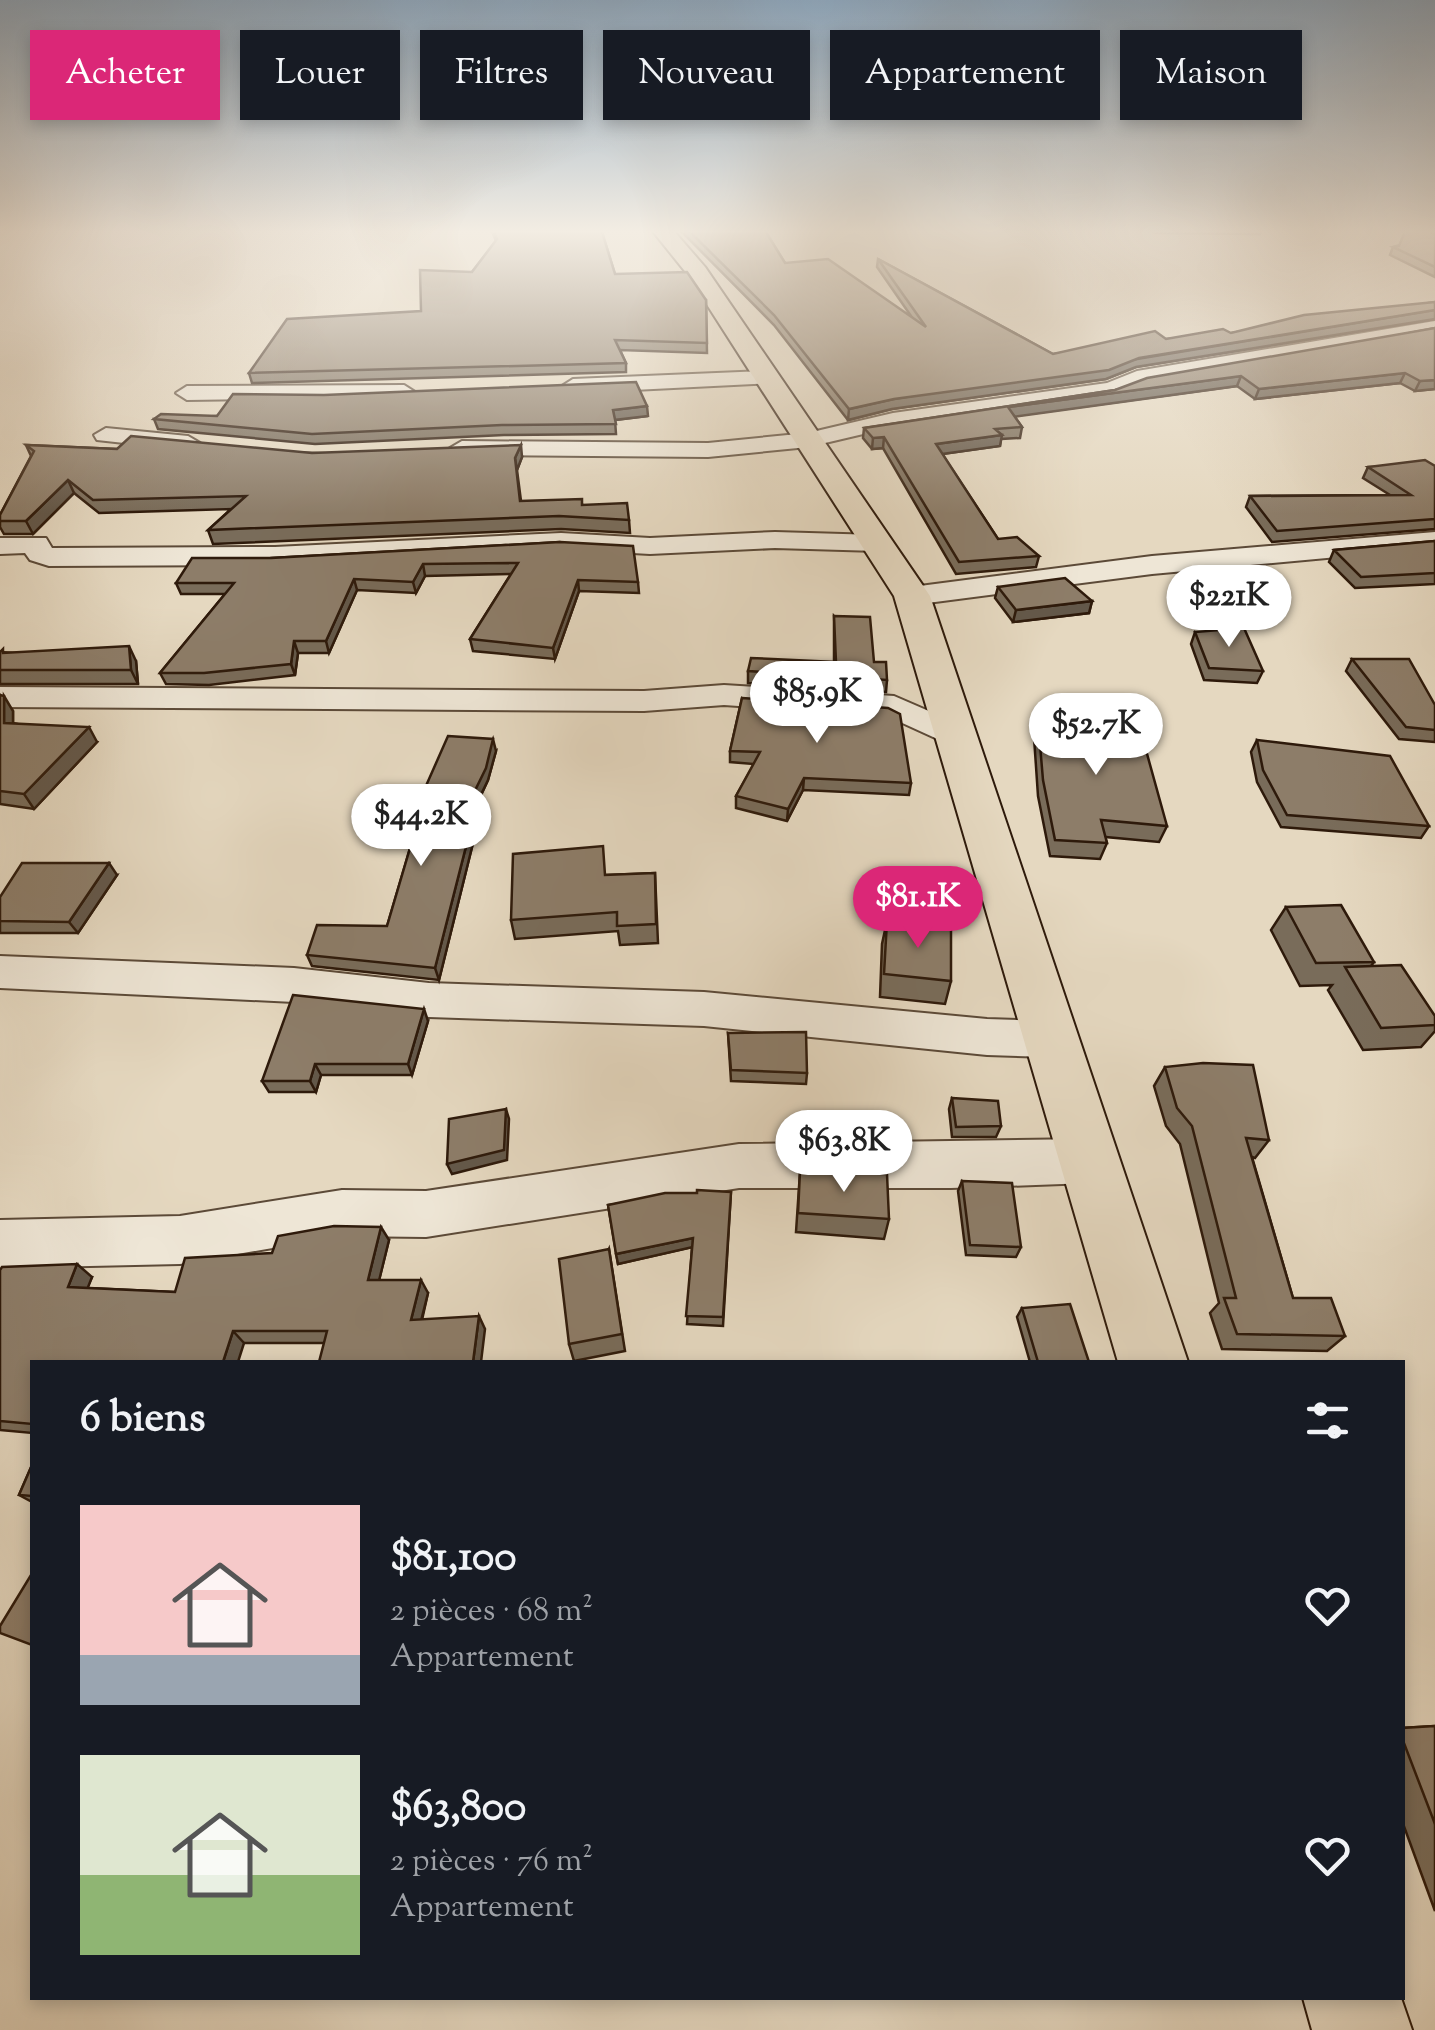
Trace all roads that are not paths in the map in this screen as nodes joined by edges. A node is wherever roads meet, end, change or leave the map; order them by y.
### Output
1 (731, 324) edge
2 (1435, 327) edge
3 (767, 378) junction
4 (556, 386) edge
5 (427, 391) edge
6 (186, 393) dead end
7 (106, 435) dead end
8 (808, 440) junction
9 (220, 446) edge
10 (431, 450) edge
11 (1435, 540) edge
12 (876, 543) junction
13 (0, 546) edge
14 (912, 596) junction
15 (0, 697) edge
16 (956, 735) junction
17 (0, 972) edge
18 (1048, 1039) junction
19 (1089, 1161) junction
20 (0, 1244) edge
21 (1151, 1360) edge
22 (1353, 2000) edge
23 (1362, 2030) edge

1 - 3 main road
2 - 8 street
3 - 4 street
3 - 8 main road
5 - 6 street
7 - 9 street
8 - 10 street
8 - 12 main road
11 - 14 street
12 - 13 street
12 - 14 main road
14 - 16 main road
15 - 16 street
16 - 18 main road
17 - 18 street
18 - 19 main road
19 - 20 street
19 - 21 main road
22 - 23 main road

